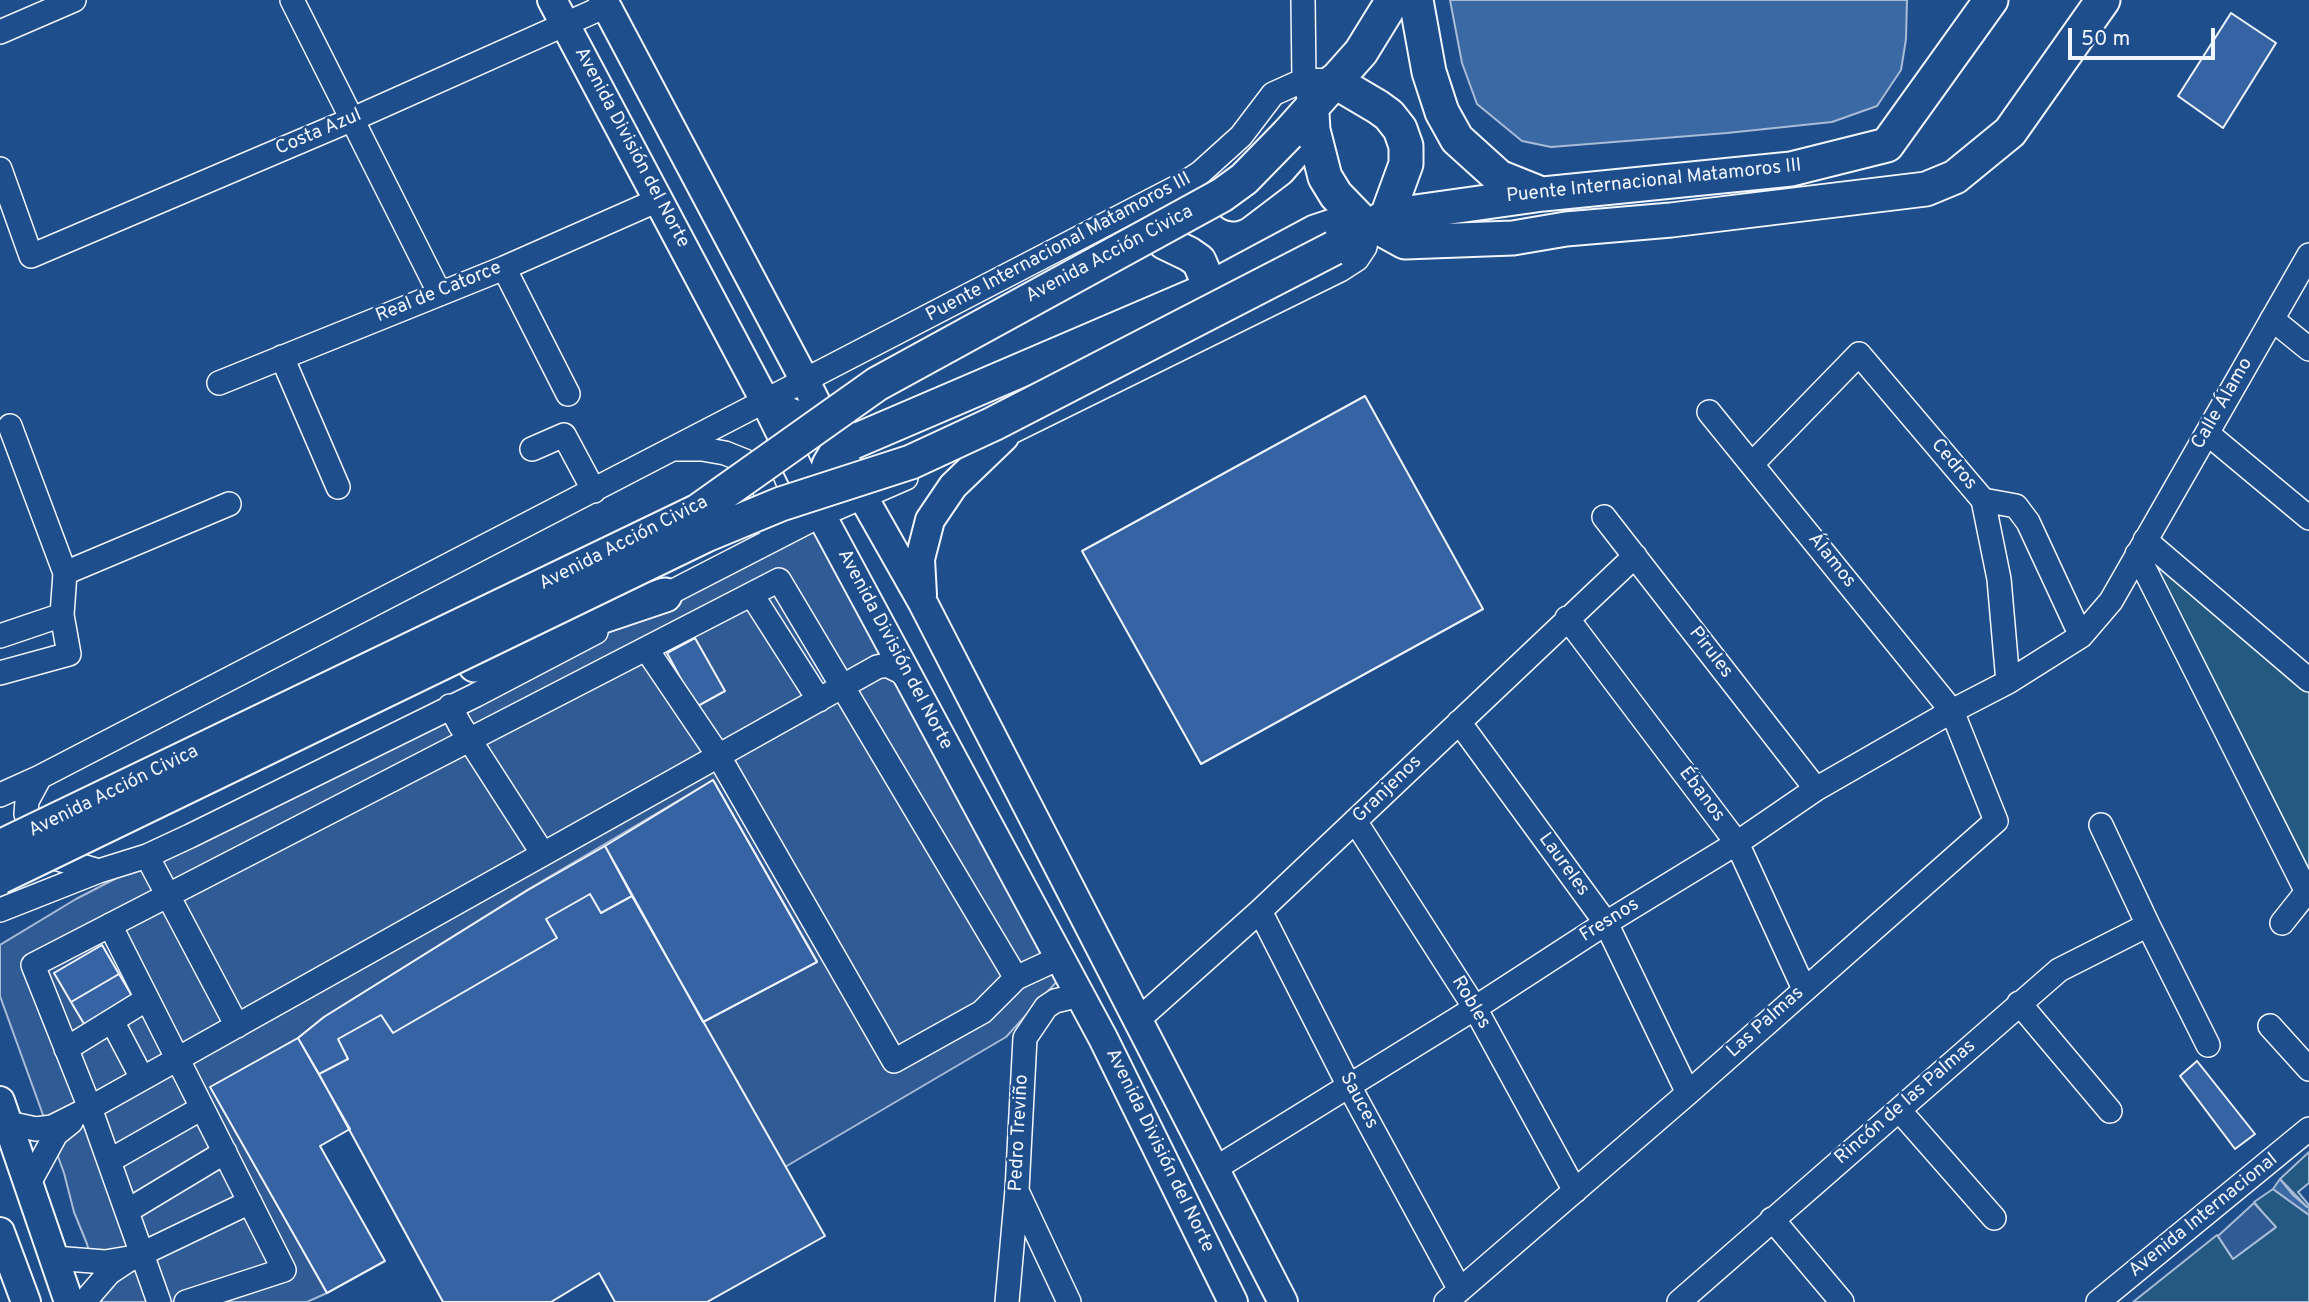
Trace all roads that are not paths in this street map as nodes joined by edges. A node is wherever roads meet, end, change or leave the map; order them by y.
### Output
1 (74, 0) edge
2 (292, 0) edge
3 (1303, 0) edge
4 (1393, 0) edge
5 (1416, 0) edge
6 (1991, 0) edge
7 (2103, 0) edge
8 (604, 3) edge
9 (558, 12) edge
10 (0, 32) edge
11 (1310, 106) junction
12 (353, 119) junction
13 (1886, 145) junction
14 (0, 169) edge
15 (1543, 194) junction
16 (658, 200) junction
17 (1844, 200) junction
18 (1376, 223) junction
19 (1164, 242) junction
20 (1334, 248) joint
21 (2309, 255) edge
22 (503, 268) junction
23 (1203, 292) junction
24 (440, 294) junction
25 (2272, 319) junction
26 (2309, 349) edge
27 (282, 357) junction
28 (805, 381) junction
29 (219, 383) dead end
30 (568, 394) dead end
31 (765, 401) junction
32 (1709, 412) dead end
33 (10, 426) dead end
34 (2207, 433) junction
35 (832, 436) junction
36 (1004, 437) junction
37 (532, 449) dead end
38 (673, 449) junction
39 (1752, 464) junction
40 (338, 487) dead end
41 (594, 491) junction
42 (863, 496) junction
43 (1983, 500) junction
44 (229, 505) dead end
45 (821, 515) junction
46 (1604, 517) dead end
47 (2309, 518) edge
48 (2141, 547) junction
49 (1635, 556) junction
50 (741, 557) junction
51 (65, 573) junction
52 (666, 595) junction
53 (750, 596) junction
54 (922, 601) junction
55 (62, 615) junction
56 (1567, 618) junction
57 (0, 636) edge
58 (2081, 636) junction
59 (887, 637) junction
60 (646, 650) junction
61 (877, 667) junction
62 (0, 674) edge
63 (2309, 680) edge
64 (911, 682) junction
65 (2008, 682) junction
66 (841, 687) junction
67 (817, 700) junction
68 (450, 706) junction
69 (1952, 711) junction
70 (1459, 722) junction
71 (470, 740) junction
72 (718, 755) junction
73 (40, 777) junction
74 (1816, 789) junction
75 (0, 795) edge
76 (1355, 821) junction
77 (2101, 825) dead end
78 (1737, 843) junction
79 (0, 847) edge
80 (543, 854) junction
81 (147, 856) junction
82 (99, 871) junction
83 (0, 877) edge
84 (2308, 890) edge
85 (0, 894) edge
86 (168, 895) junction
87 (0, 909) edge
88 (1260, 911) junction
89 (1606, 923) junction
90 (2282, 923) dead end
91 (110, 925) junction
92 (2148, 925) junction
93 (1097, 940) junction
94 (1059, 958) junction
95 (1016, 978) junction
96 (1804, 989) junction
97 (1080, 995) junction
98 (147, 999) junction
99 (2019, 1003) junction
100 (1475, 1008) junction
101 (1138, 1020) junction
102 (112, 1021) junction
103 (237, 1026) junction
104 (2270, 1026) dead end
105 (2208, 1045) dead end
106 (66, 1049) junction
107 (177, 1059) junction
108 (2309, 1069) edge
109 (142, 1078) junction
110 (1349, 1086) junction
111 (1688, 1093) junction
112 (90, 1108) junction
113 (202, 1108) junction
114 (1899, 1110) junction
115 (2110, 1111) dead end
116 (4, 1112) edge
117 (2309, 1129) edge
118 (225, 1152) junction
119 (109, 1161) junction
120 (1216, 1168) junction
121 (29, 1185) junction
122 (1017, 1190) junction
123 (1575, 1191) junction
124 (250, 1202) junction
125 (127, 1211) junction
126 (1994, 1218) dead end
127 (1772, 1219) junction
128 (0, 1232) edge
129 (142, 1253) junction
130 (54, 1258) junction
131 (1453, 1296) edge
132 (26, 1302) edge
133 (69, 1302) edge
134 (84, 1302) edge
135 (159, 1302) edge
136 (186, 1302) edge
137 (1007, 1302) edge
138 (1069, 1302) edge
139 (1233, 1302) edge
140 (1283, 1302) edge
141 (1679, 1302) edge
142 (1842, 1302) edge
143 (2098, 1302) edge

1 - 10 street
2 - 12 street
3 - 11 street
4 - 11 highway, Puente Internacional Matamoros III
5 - 15 highway
6 - 13 highway
7 - 17 highway
8 - 9 street, Costa Azul
8 - 28 main road, Avenida División del Norte
9 - 12 street, Costa Azul
9 - 16 main road, Avenida División del Norte
11 - 18 highway
11 - 18 highway
11 - 19 highway
11 - 28 street, Puente Internacional Matamoros III
11 - 79 highway, Avenida Acción Civica, bridge
12 - 14 street, Costa Azul
12 - 24 street
13 - 15 highway, Puente Internacional Matamoros III
13 - 17 highway
15 - 18 highway, Puente Internacional Matamoros III
16 - 22 street, Real de Catorce
16 - 31 main road, Avenida División del Norte
17 - 18 highway
18 - 20 highway, Puente Internacional Matamoros III
18 - 23 highway
18 - 36 street
19 - 23 highway
19 - 35 highway
20 - 83 highway, Avenida Acción Civica, bridge
21 - 25 street, Calle Álamo
22 - 24 street, Real de Catorce
22 - 30 street
23 - 35 highway
24 - 27 street, Real de Catorce
25 - 26 street
25 - 34 street, Calle Álamo
27 - 29 street, Real de Catorce
27 - 40 street
28 - 31 street, Puente Internacional Matamoros III
28 - 35 main road, Avenida División del Norte
31 - 35 highway
31 - 38 street
31 - 45 main road, Avenida División del Norte
32 - 39 street, Álamos
33 - 51 street
34 - 47 street
34 - 48 street, Calle Álamo
35 - 42 main road, Avenida División del Norte
35 - 45 highway
36 - 42 street
36 - 54 main road
37 - 41 street
38 - 41 street
38 - 50 street
39 - 43 street, Cedros
39 - 69 street, Álamos
41 - 73 street
42 - 45 street
42 - 54 main road, Avenida División del Norte
43 - 58 street
43 - 65 street, Cedros
44 - 51 street
45 - 50 street
45 - 59 main road, Avenida División del Norte
46 - 49 street, Pirules
48 - 58 street, Calle Álamo
48 - 63 street
48 - 84 street
49 - 56 street, Granjenos
49 - 74 street, Pirules
50 - 52 street
51 - 55 street
52 - 68 street
52 - 85 highway
53 - 60 street
53 - 66 street
53 - 67 street
54 - 93 main road, Avenida División del Norte
55 - 57 street
55 - 62 street
56 - 70 street, Granjenos
56 - 78 street, Ébanos
58 - 65 street, Fresnos
59 - 61 street
59 - 64 main road, Avenida División del Norte
60 - 71 street
60 - 72 street
61 - 64 street
61 - 66 street
64 - 94 main road, Avenida División del Norte
65 - 69 street, Fresnos
66 - 67 street
66 - 95 street
67 - 72 street
68 - 71 street
68 - 81 street
69 - 74 street, Fresnos
69 - 96 street, Las Palmas
70 - 76 street, Granjenos
70 - 89 street, Laureles
71 - 80 street
71 - 86 street
72 - 80 street
72 - 95 street
73 - 75 street
73 - 82 street
74 - 78 street, Fresnos
76 - 88 street, Granjenos
76 - 100 street, Robles
77 - 92 street
78 - 89 street, Fresnos
78 - 96 street, Ébanos
80 - 103 street
81 - 82 street
81 - 86 street
82 - 87 street
84 - 90 street
86 - 91 street
86 - 103 street
88 - 101 street, Granjenos
88 - 110 street, Sauces
89 - 100 street, Fresnos
89 - 111 street, Laureles
91 - 98 street
91 - 106 street
92 - 99 street, Rincón de las Palmas
92 - 105 street
93 - 94 main road
93 - 101 main road, Avenida División del Norte
94 - 95 street
94 - 97 main road, Avenida División del Norte
96 - 111 street, Las Palmas
97 - 122 street, Pedro Treviño
97 - 139 main road, Avenida División del Norte
98 - 102 street
98 - 107 street
99 - 114 street, Rincón de las Palmas
99 - 115 street
100 - 110 street, Fresnos
100 - 123 street, Robles
101 - 120 main road, Avenida División del Norte
102 - 106 street
102 - 109 street
103 - 107 street
104 - 108 street
106 - 112 street
107 - 109 street
107 - 113 street
109 - 112 street
110 - 120 street, Fresnos
110 - 131 street, Sauces
111 - 123 street, Las Palmas
112 - 116 street
112 - 119 street
112 - 121 street
113 - 118 street
113 - 119 street
114 - 126 street
114 - 127 street, Rincón de las Palmas
116 - 121 main road
117 - 143 street, Avenida Internacional
118 - 124 street
118 - 125 street
119 - 125 street
120 - 140 main road, Avenida División del Norte
121 - 130 main road
122 - 137 street, Pedro Treviño
122 - 138 street
123 - 131 street, Las Palmas
124 - 129 street
124 - 136 street
125 - 129 street
127 - 141 street, Rincón de las Palmas
127 - 142 street
128 - 132 main road
129 - 130 street
129 - 134 street
129 - 135 street
130 - 133 main road

